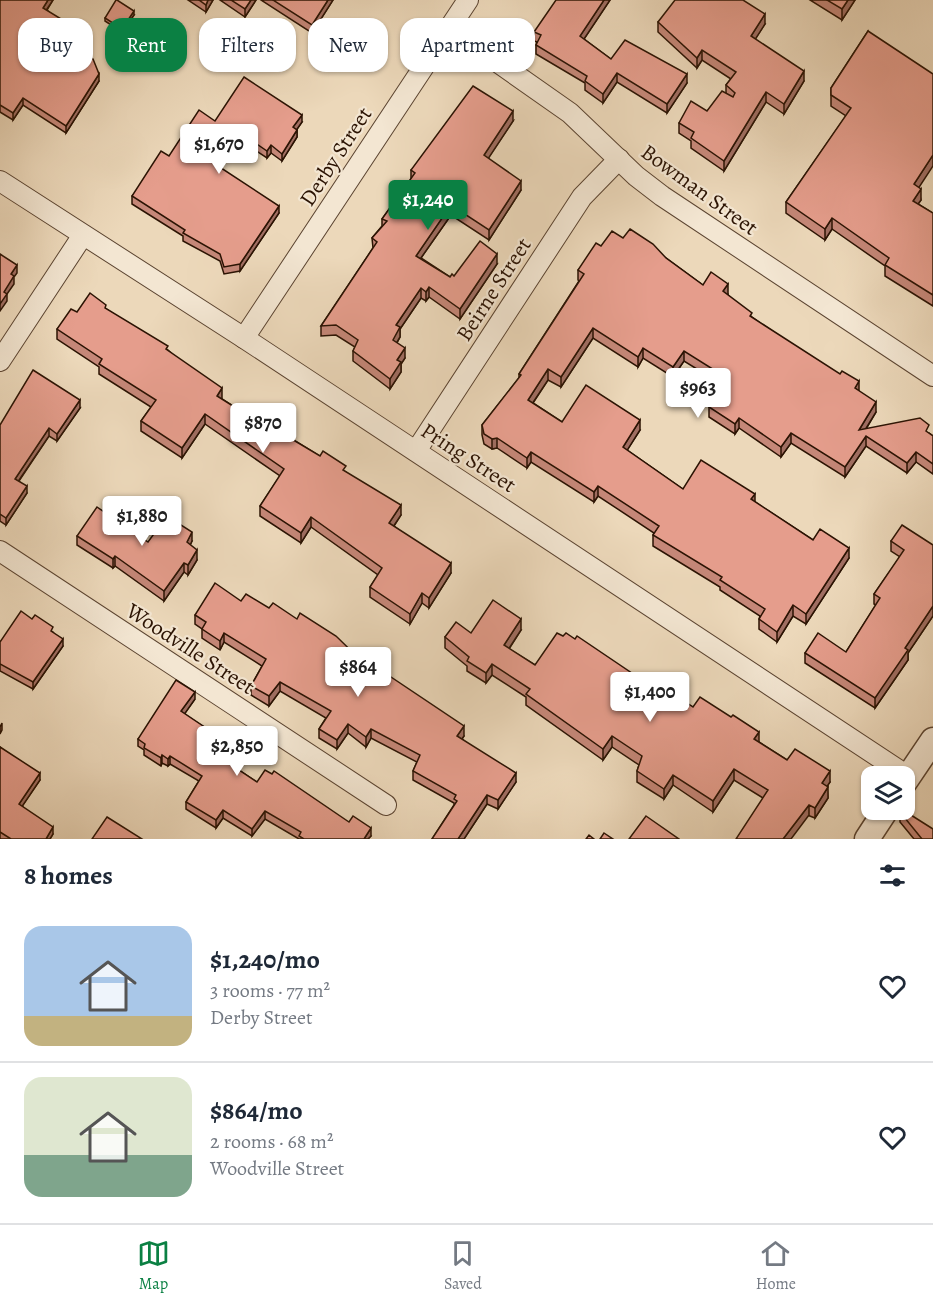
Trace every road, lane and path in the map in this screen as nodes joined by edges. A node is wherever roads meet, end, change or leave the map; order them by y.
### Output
1 (468, 0) edge
2 (456, 18) edge
3 (420, 72) edge
4 (512, 72) edge
5 (619, 159) junction
6 (0, 181) edge
7 (83, 235) junction
8 (244, 338) junction
9 (0, 361) edge
10 (933, 376) edge
11 (416, 451) junction
12 (0, 552) edge
13 (920, 765) edge
14 (386, 805) dead end
15 (879, 820) edge
16 (867, 839) edge

1 - 2 street, Derby Street
3 - 8 street, Derby Street
4 - 5 street, Bowman Street
5 - 10 street, Bowman Street
5 - 11 street, Beirne Street
6 - 7 street, Pring Street
7 - 8 street, Pring Street
7 - 9 street
8 - 11 street, Pring Street
11 - 13 street, Pring Street
12 - 14 street, Woodville Street
15 - 16 street

